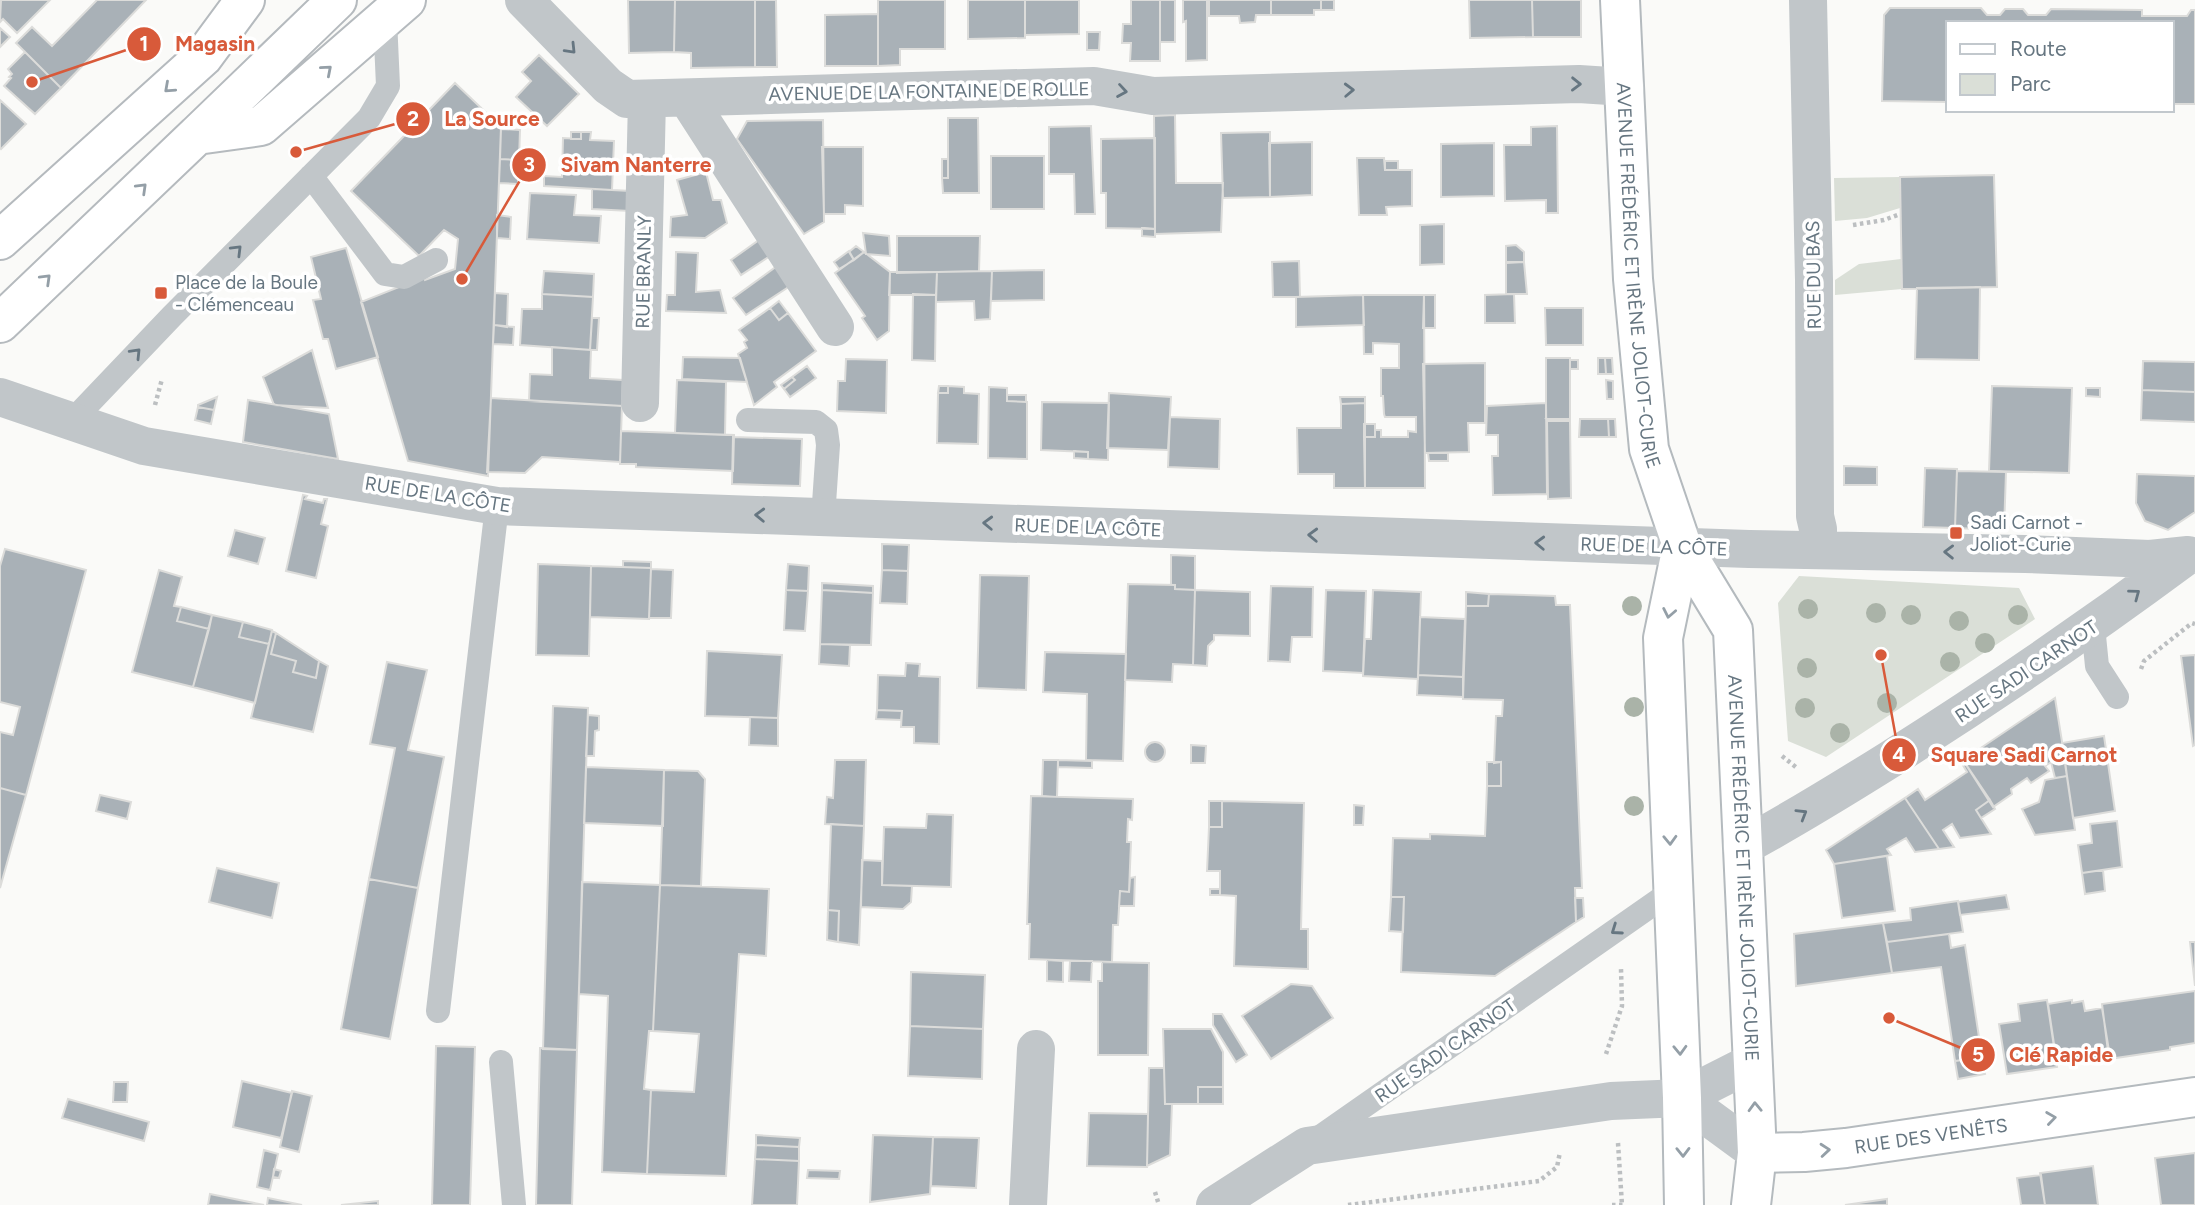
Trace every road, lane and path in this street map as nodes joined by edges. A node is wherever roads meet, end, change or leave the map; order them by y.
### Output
1 (246, 0) edge
2 (276, 0) edge
3 (337, 0) edge
4 (524, 0) edge
5 (1620, 0) edge
6 (1808, 0) edge
7 (396, 10) edge
8 (203, 57) junction
9 (1625, 87) junction
10 (687, 98) junction
11 (647, 99) junction
12 (197, 135) junction
13 (311, 176) junction
14 (0, 240) edge
15 (436, 260) dead end
16 (0, 323) edge
17 (835, 327) dead end
18 (0, 397) edge
19 (639, 403) dead end
20 (748, 420) dead end
21 (71, 422) junction
22 (496, 506) junction
23 (823, 518) junction
24 (1682, 546) junction
25 (1818, 551) junction
26 (2192, 553) edge
27 (2195, 624) edge
28 (2093, 626) junction
29 (2118, 697) joint
30 (1742, 847) junction
31 (1672, 891) junction
32 (1620, 964) dead end
33 (439, 1011) dead end
34 (1036, 1049) dead end
35 (1606, 1054) dead end
36 (501, 1062) dead end
37 (1753, 1062) junction
38 (2195, 1097) edge
39 (1682, 1098) junction
40 (1566, 1107) junction
41 (1618, 1140) dead end
42 (1307, 1146) junction
43 (1757, 1153) junction
44 (1155, 1192) dead end
45 (514, 1205) edge
46 (1028, 1205) edge
47 (1160, 1205) edge
48 (1215, 1205) edge
49 (1348, 1205) edge
50 (1612, 1205) edge
51 (1624, 1205) edge
52 (1684, 1205) edge
53 (1751, 1205) edge

1 - 8 main road
2 - 8 main road
3 - 12 main road
4 -> 11 street, AVENUE DE LA FONTAINE DE ROLLE
5 - 9 main road, AVENUE FRÉDÉRIC ET IRÈNE JOLIOT-CURIE
6 - 25 street, RUE DU BAS
12 -> 7 main road
7 - 13 lane
8 -> 14 main road
10 -> 9 street, AVENUE DE LA FONTAINE DE ROLLE
9 - 24 main road, AVENUE FRÉDÉRIC ET IRÈNE JOLIOT-CURIE
10 - 11 street, AVENUE DE LA FONTAINE DE ROLLE
10 - 17 street
11 - 19 street, RUE BRANLY
16 -> 12 main road
13 - 15 lane
21 -> 13 lane
18 - 21 street, RUE DE LA CÔTE
20 - 23 lane
21 - 22 street, RUE DE LA CÔTE
23 -> 22 street, RUE DE LA CÔTE
22 - 33 lane
24 -> 23 street, RUE DE LA CÔTE
24 - 25 street, RUE DE LA CÔTE
24 - 30 main road, AVENUE FRÉDÉRIC ET IRÈNE JOLIOT-CURIE
24 -> 31 main road
26 -> 25 street, RUE DE LA CÔTE
28 -> 26 street, RUE SADI CARNOT
27 - 29 path
28 - 29 lane
30 -> 28 street, RUE SADI CARNOT
30 - 37 main road, AVENUE FRÉDÉRIC ET IRÈNE JOLIOT-CURIE
31 -> 39 main road
31 -> 42 lane, RUE SADI CARNOT
32 - 35 path
34 - 46 street
36 - 45 lane
37 - 39 street
43 -> 37 main road, AVENUE FRÉDÉRIC ET IRÈNE JOLIOT-CURIE
43 -> 38 main road, RUE DES VENÊTS
39 - 40 street
39 - 43 street
39 -> 52 main road
40 - 42 street
40 - 49 path
41 - 51 path
42 - 48 street, RUE SADI CARNOT
43 - 53 main road, AVENUE FRÉDÉRIC ET IRÈNE JOLIOT-CURIE
44 - 47 path
50 - 51 path

